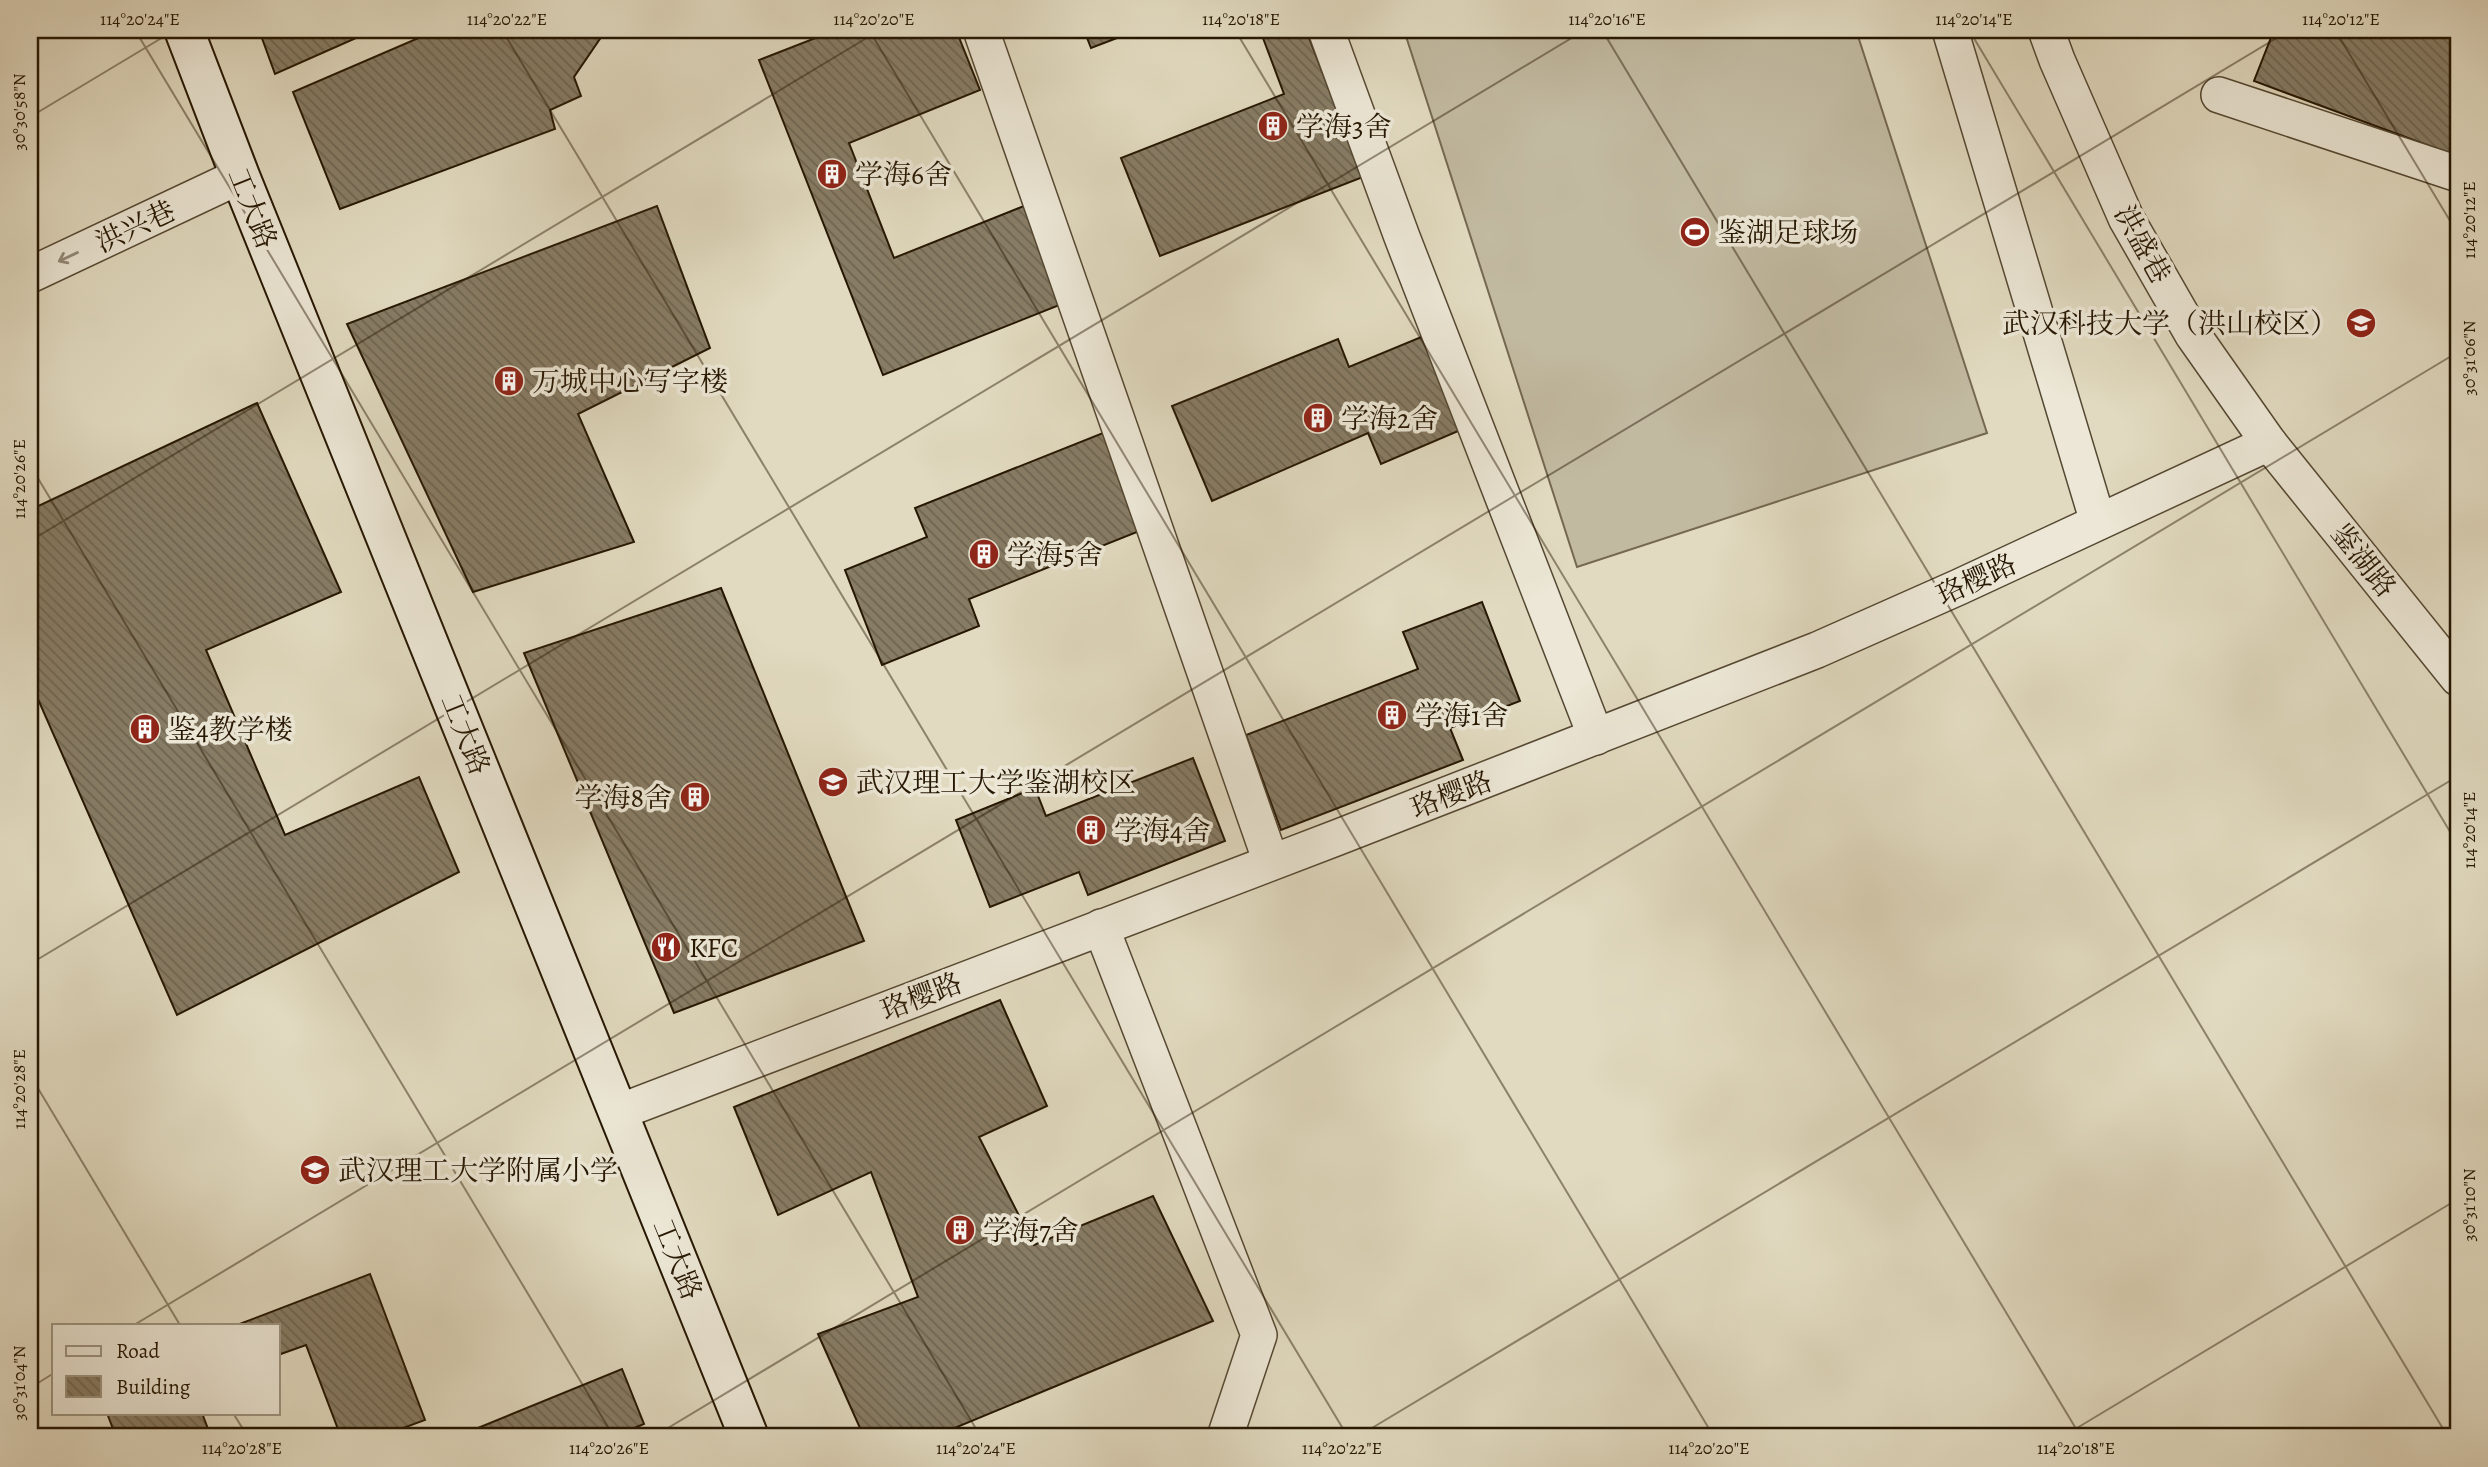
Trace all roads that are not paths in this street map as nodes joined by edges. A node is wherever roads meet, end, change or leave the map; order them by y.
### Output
1 (184, 30) edge
2 (981, 30) edge
3 (1326, 30) edge
4 (1950, 30) edge
5 (2046, 30) edge
6 (2218, 95) dead end
7 (2458, 174) edge
8 (240, 176) junction
9 (30, 275) edge
10 (2269, 443) junction
11 (2098, 522) junction
12 (2458, 678) edge
13 (1597, 737) junction
14 (1271, 862) junction
15 (1101, 927) junction
16 (619, 1112) junction
17 (749, 1437) edge
18 (1225, 1437) edge

1 - 8 street, 工大路
2 - 14 street
3 - 13 street
4 - 11 street
5 - 10 street, 洪盛巷
6 - 7 street
8 -> 9 street, 洪兴巷
8 - 16 street, 工大路
10 - 11 street, 珞樱路
10 - 12 street, 鉴湖路
11 - 13 street, 珞樱路
13 - 14 street, 珞樱路
14 - 15 street, 珞樱路
15 - 16 street, 珞樱路
15 - 18 street
16 - 17 street, 工大路

